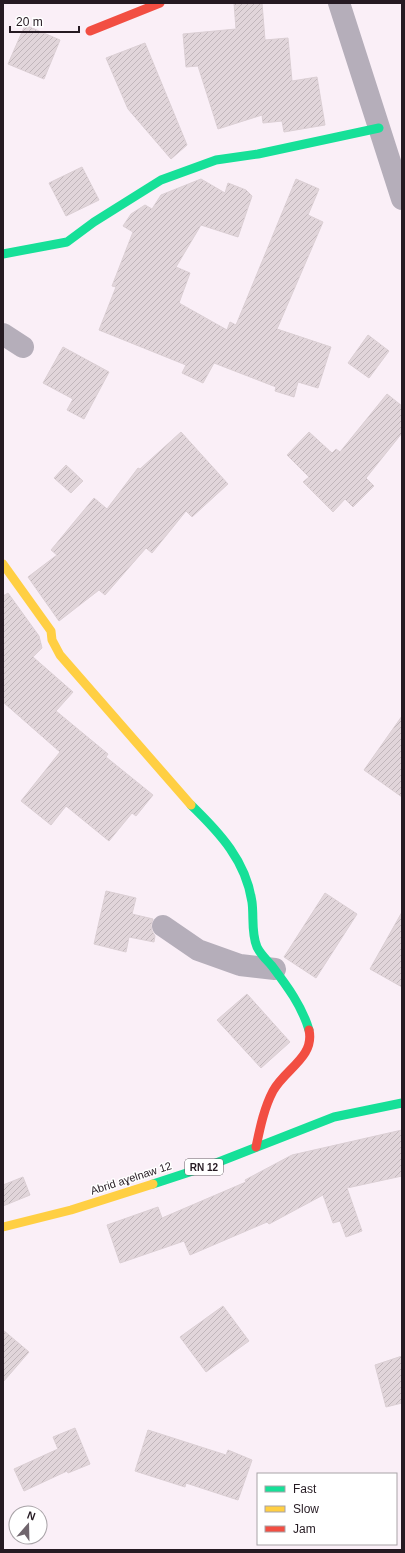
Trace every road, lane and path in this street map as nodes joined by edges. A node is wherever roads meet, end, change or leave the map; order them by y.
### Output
1 (160, 3) edge
2 (339, 3) edge
3 (90, 31) dead end
4 (379, 128) junction
5 (402, 199) edge
6 (3, 254) edge
7 (3, 334) edge
8 (22, 347) dead end
9 (3, 564) edge
10 (162, 926) dead end
11 (274, 969) junction
12 (402, 1103) edge
13 (256, 1147) junction
14 (3, 1227) edge

1 - 3 street
2 - 4 street
4 - 5 street
4 - 6 street
7 - 8 street
9 - 11 street
10 - 11 street
11 - 13 street
12 - 13 street, Abrid aɣelnaw 12 / RN 12
13 - 14 street, Abrid aɣelnaw 12 / RN 12

